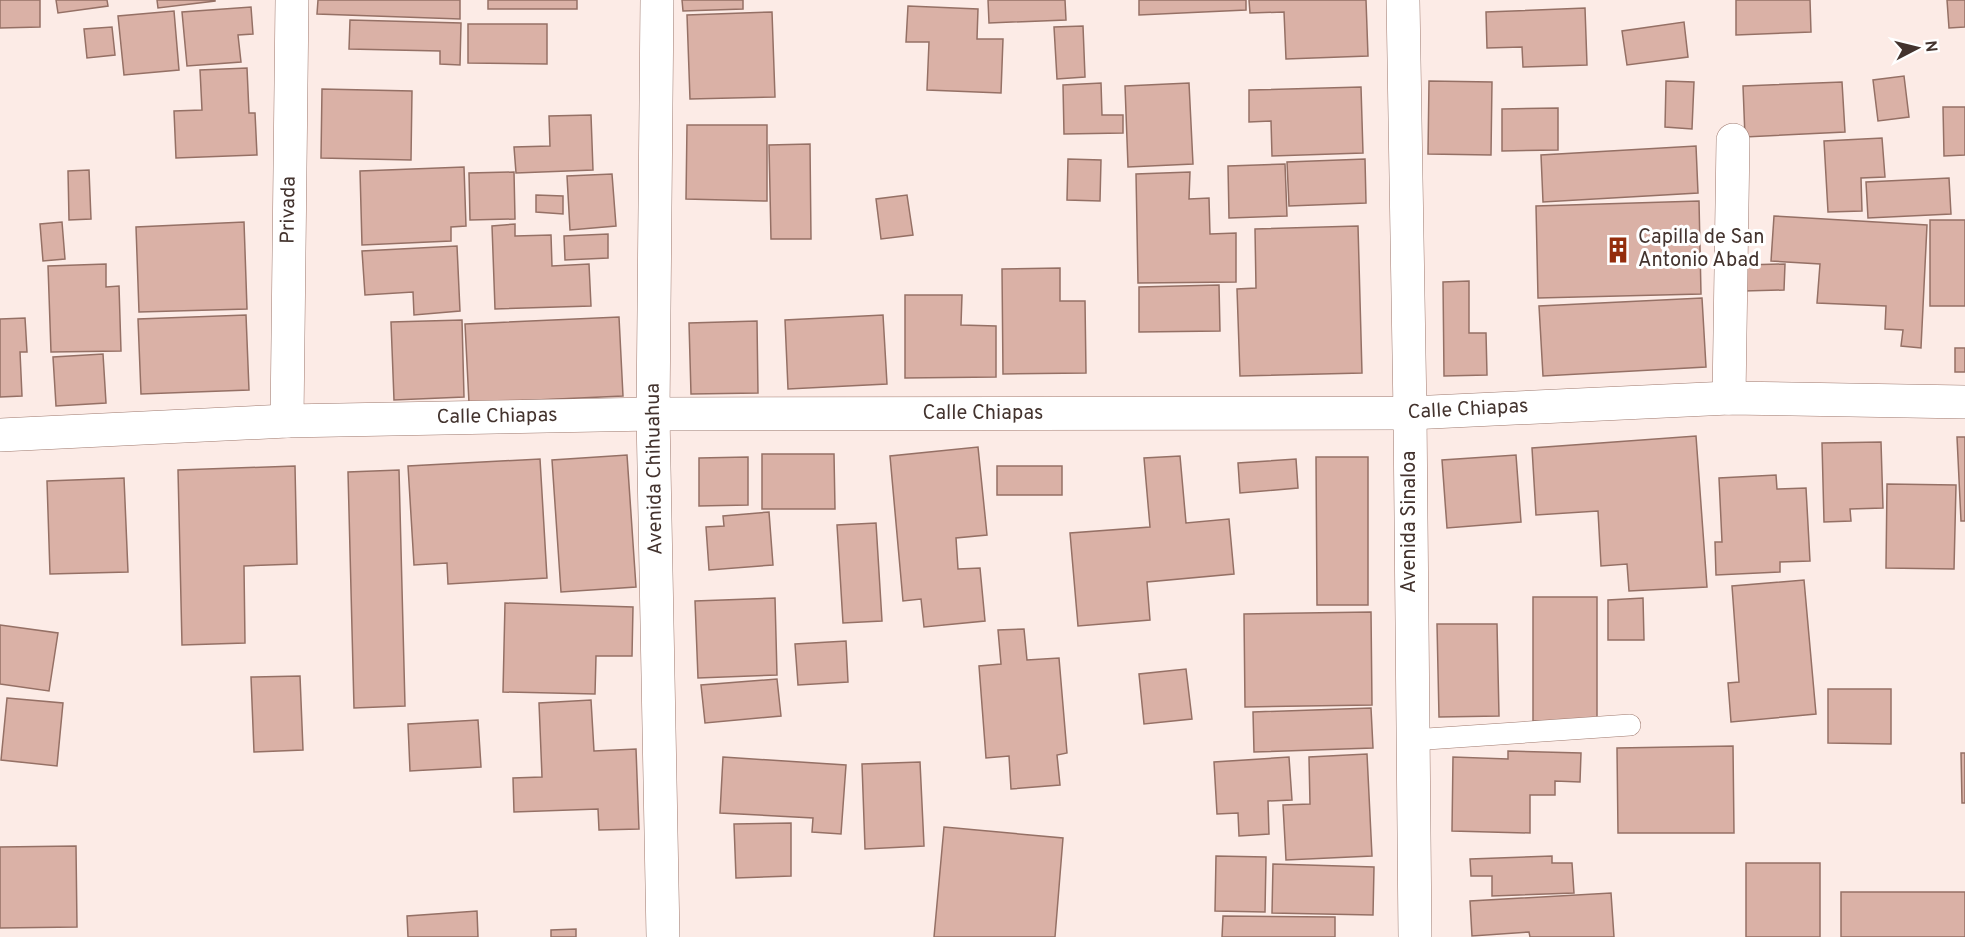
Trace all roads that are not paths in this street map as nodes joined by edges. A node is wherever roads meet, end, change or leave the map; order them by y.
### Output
1 (292, 0) edge
2 (657, 0) edge
3 (1402, 0) edge
4 (1733, 140) dead end
5 (1729, 398) junction
6 (1965, 402) edge
7 (1410, 413) junction
8 (653, 414) junction
9 (286, 421) junction
10 (0, 435) edge
11 (1630, 725) dead end
12 (1412, 740) junction
13 (663, 937) edge
14 (1415, 937) edge

1 - 9 street, Privada
2 - 8 street, Avenida Chihuahua
3 - 7 street, Avenida Sinaloa
4 - 5 street
5 - 6 street, Calle Chiapas
5 - 7 street, Calle Chiapas
7 - 8 street, Calle Chiapas
7 - 12 street, Avenida Sinaloa
8 - 9 street, Calle Chiapas
8 - 13 street, Avenida Chihuahua
9 - 10 street, Calle Chiapas
11 - 12 lane
12 - 14 street, Avenida Sinaloa

